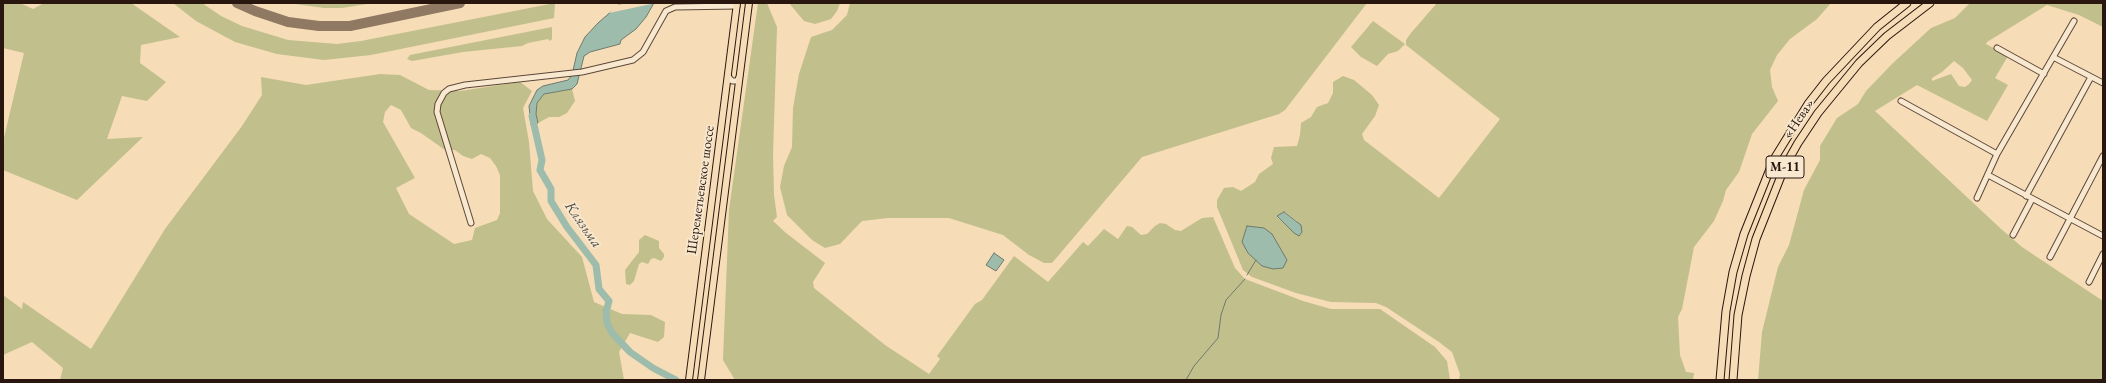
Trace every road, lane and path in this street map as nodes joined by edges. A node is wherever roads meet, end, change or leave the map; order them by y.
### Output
1 (749, 3) edge
2 (1907, 3) edge
3 (1930, 3) edge
4 (737, 4) edge
5 (2074, 21) dead end
6 (1997, 48) dead end
7 (2053, 57) junction
8 (2044, 74) junction
9 (728, 76) junction
10 (740, 76) junction
11 (2091, 77) junction
12 (2103, 83) edge
13 (1901, 101) dead end
14 (1997, 154) junction
15 (2103, 156) edge
16 (1988, 175) junction
17 (2026, 196) junction
18 (1977, 198) dead end
19 (2032, 199) junction
20 (2070, 218) junction
21 (471, 223) dead end
22 (2013, 235) dead end
23 (2103, 236) edge
24 (2103, 254) edge
25 (2050, 257) dead end
26 (2089, 282) dead end
27 (701, 379) edge
28 (689, 380) edge
29 (1720, 380) edge
30 (1733, 380) edge

1 - 10 main road, Шереметьевское шоссе
2 - 29 highway, «Нева» / М-11
3 - 30 highway, «Нева» / М-11
4 - 9 main road, Шереметьевское шоссе
4 - 21 street
5 - 7 street
6 - 8 street
7 - 8 street
7 - 11 street
8 - 14 street
9 - 10 street
9 - 28 main road, Шереметьевское шоссе
10 - 27 main road, Шереметьевское шоссе
11 - 12 street
11 - 17 street
13 - 14 street
14 - 16 street
15 - 20 street
16 - 17 street
16 - 18 street
17 - 19 street
19 - 20 street
19 - 22 street
20 - 23 street
20 - 25 street
24 - 26 street

